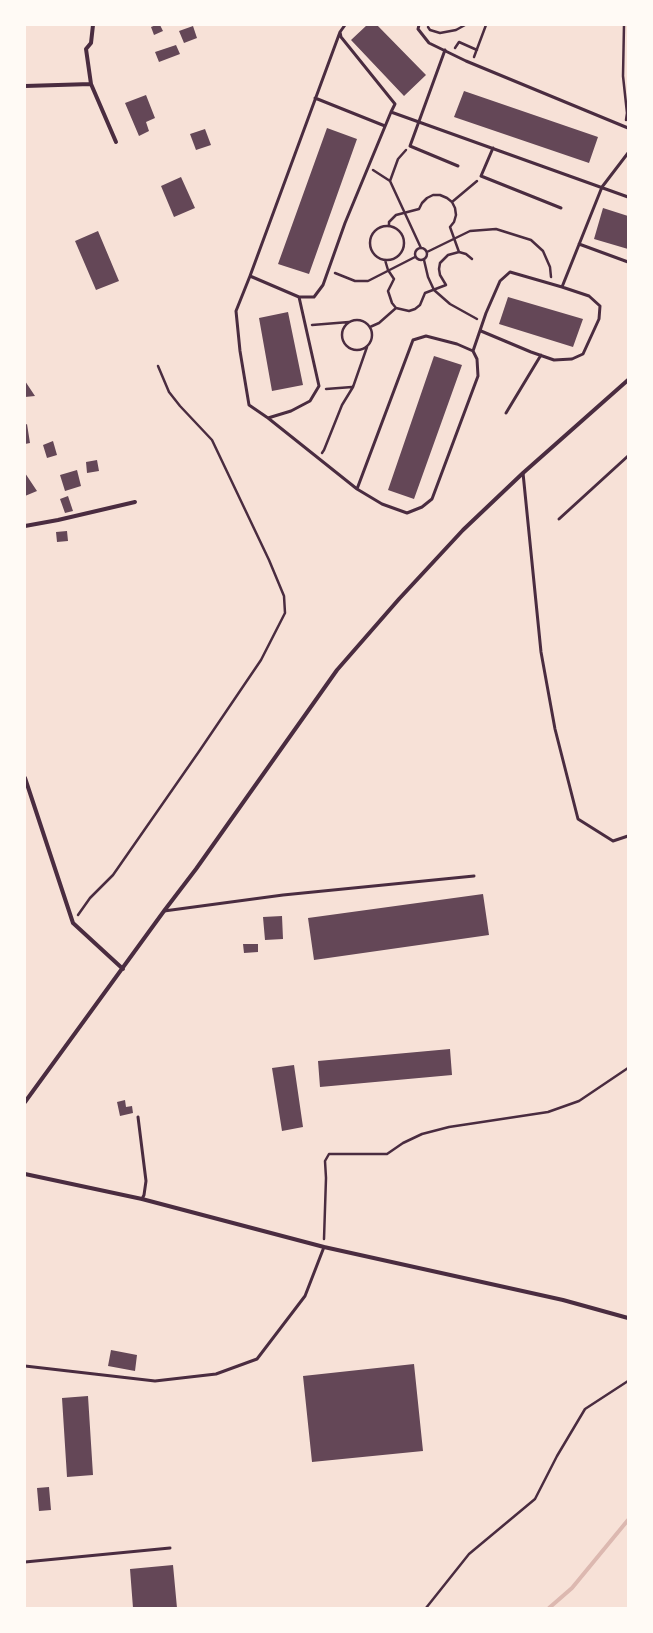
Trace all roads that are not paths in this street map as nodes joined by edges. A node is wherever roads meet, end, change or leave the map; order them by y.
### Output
1 (93, 25) edge
2 (345, 25) edge
3 (414, 25) edge
4 (419, 25) edge
5 (418, 29) junction
6 (340, 32) junction
7 (445, 50) junction
8 (91, 84) junction
9 (25, 86) edge
10 (316, 98) junction
11 (391, 112) junction
12 (418, 121) junction
13 (385, 126) junction
14 (627, 127) edge
15 (116, 142) dead end
16 (493, 148) junction
17 (628, 153) edge
18 (458, 166) dead end
19 (602, 187) junction
20 (628, 197) edge
21 (561, 208) dead end
22 (579, 244) junction
23 (628, 262) edge
24 (250, 276) junction
25 (562, 287) junction
26 (299, 297) junction
27 (481, 331) junction
28 (473, 351) junction
29 (541, 355) junction
30 (628, 380) edge
31 (506, 413) dead end
32 (268, 418) junction
33 (628, 456) edge
34 (523, 473) junction
35 (357, 489) junction
36 (134, 502) dead end
37 (559, 519) dead end
38 (25, 526) edge
39 (25, 778) edge
40 (628, 836) edge
41 (474, 876) dead end
42 (164, 911) junction
43 (123, 969) junction
44 (25, 1102) edge
45 (138, 1117) dead end
46 (25, 1174) edge
47 (142, 1199) junction
48 (324, 1247) junction
49 (628, 1318) edge
50 (25, 1366) edge
51 (170, 1548) dead end
52 (25, 1562) edge

1 - 8 street
2 - 6 lane
3 - 5 lane
4 - 5 lane
5 - 7 lane
6 - 10 lane
6 - 11 lane
7 - 12 lane
7 - 14 lane
8 - 9 street
8 - 15 street
10 - 13 lane
10 - 24 lane
11 - 12 lane
11 - 13 lane
12 - 16 lane
12 - 18 lane
13 - 26 lane
16 - 19 lane
16 - 21 lane
17 - 19 lane
19 - 20 lane
19 - 22 lane
22 - 23 lane
22 - 25 lane
24 - 26 lane
24 - 32 lane
25 - 27 lane
25 - 29 lane
26 - 32 lane
27 - 28 lane
27 - 29 lane
28 - 35 lane
28 - 35 lane
29 - 31 lane
30 - 34 street
32 - 35 lane
33 - 37 lane
34 - 40 lane
34 - 42 street
36 - 38 street
39 - 43 street
41 - 42 lane
42 - 43 street
43 - 44 street
45 - 47 lane
46 - 47 street
47 - 48 street
48 - 49 street
48 - 50 lane
51 - 52 lane

